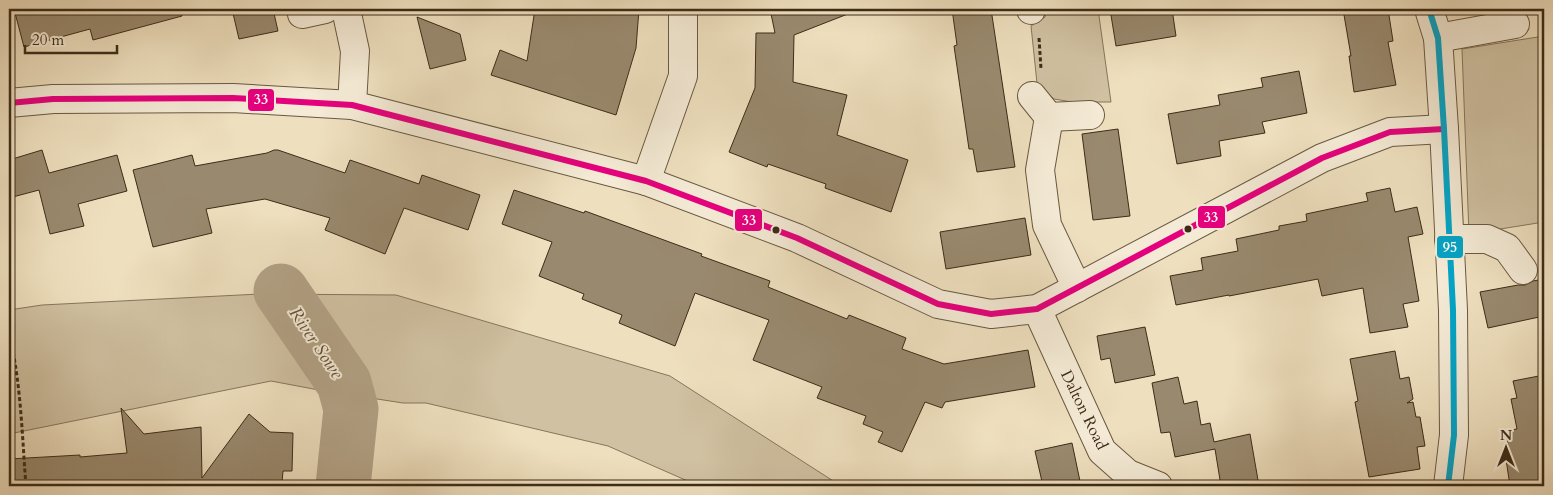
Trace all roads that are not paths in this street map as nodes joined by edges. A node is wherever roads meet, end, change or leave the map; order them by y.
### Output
1 (346, 9) edge
2 (683, 9) edge
3 (1429, 9) edge
4 (1515, 24) dead end
5 (1438, 38) junction
6 (1032, 96) road end
7 (9, 103) edge
8 (352, 105) junction
9 (1090, 115) dead end
10 (1049, 117) junction
11 (1444, 129) junction
12 (646, 181) junction
13 (1449, 239) junction
14 (1523, 270) dead end
15 (1077, 288) junction
16 (1036, 309) junction
17 (1158, 486) edge
18 (1448, 486) edge

1 - 8 street
2 - 12 street
3 - 5 street
4 - 5 street
5 - 11 street
6 - 10 street
7 - 8 street
8 - 12 street
9 - 10 street
10 - 15 street
11 - 13 street
11 - 15 street
12 - 16 street
13 - 14 street
13 - 18 street
15 - 16 street
16 - 17 street, Dalton Road

